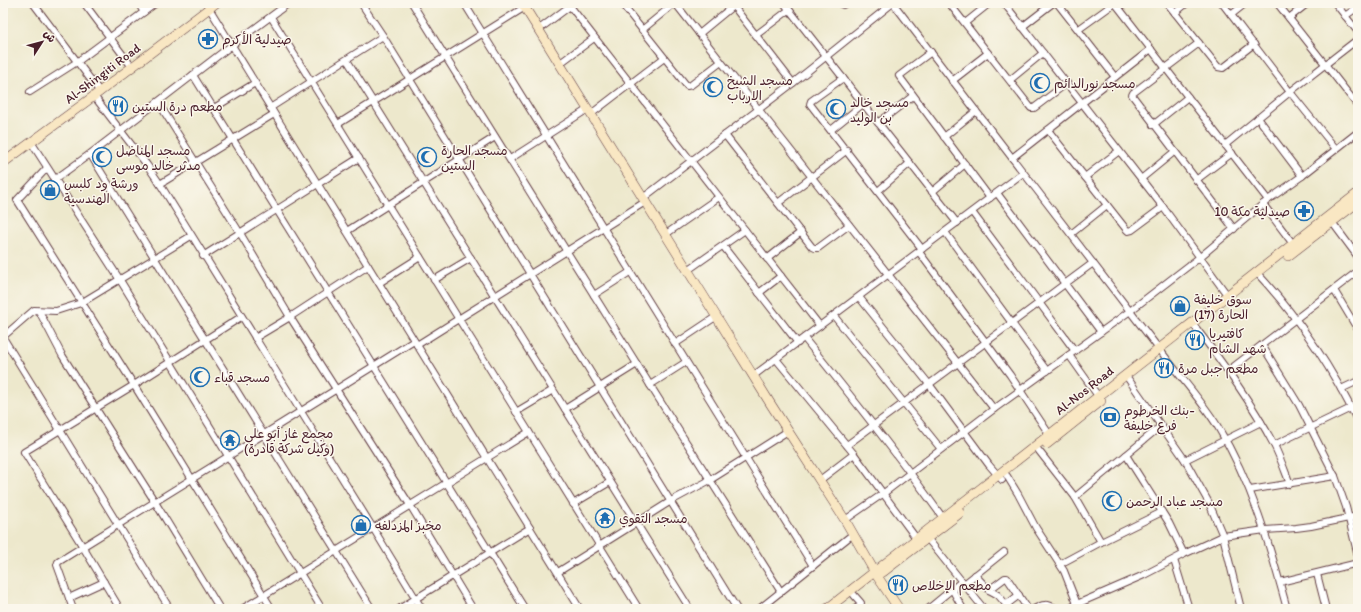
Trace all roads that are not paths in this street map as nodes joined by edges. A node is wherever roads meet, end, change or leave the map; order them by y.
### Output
1 (33, 3) edge
2 (84, 3) edge
3 (138, 3) edge
4 (156, 3) edge
5 (289, 3) edge
6 (361, 3) edge
7 (412, 3) edge
8 (464, 3) edge
9 (621, 3) edge
10 (784, 3) edge
11 (839, 3) edge
12 (846, 3) edge
13 (893, 3) edge
14 (949, 3) edge
15 (990, 3) edge
16 (1004, 3) edge
17 (1053, 3) edge
18 (1057, 3) edge
19 (1115, 3) edge
20 (1167, 3) edge
21 (1187, 3) edge
22 (1222, 3) edge
23 (1246, 3) edge
24 (1277, 3) edge
25 (1308, 3) edge
26 (1336, 3) edge
27 (732, 4) edge
28 (523, 5) edge
29 (572, 5) edge
30 (212, 6) edge
31 (1358, 7) edge
32 (789, 10) junction
33 (144, 12) junction
34 (1175, 13) junction
35 (1231, 15) junction
36 (1345, 16) junction
37 (271, 17) junction
38 (1289, 18) junction
39 (965, 23) junction
40 (1022, 27) junction
41 (1079, 29) junction
42 (538, 30) junction
43 (642, 30) junction
44 (1358, 32) edge
45 (482, 34) junction
46 (699, 34) junction
47 (383, 36) junction
48 (756, 36) junction
49 (110, 38) junction
50 (594, 38) junction
51 (1358, 39) edge
52 (1199, 43) junction
53 (1254, 44) junction
54 (232, 45) junction
55 (1151, 49) junction
56 (930, 52) junction
57 (988, 53) junction
58 (1043, 53) junction
59 (825, 56) junction
60 (446, 57) junction
61 (664, 58) junction
62 (347, 60) junction
63 (77, 62) junction
64 (721, 62) junction
65 (559, 64) junction
66 (1325, 65) junction
67 (132, 67) junction
68 (1166, 68) junction
69 (193, 75) junction
70 (1115, 77) junction
71 (843, 78) junction
72 (410, 79) junction
73 (1010, 80) junction
74 (952, 81) junction
75 (312, 82) junction
76 (255, 83) junction
77 (793, 83) junction
78 (630, 84) junction
79 (1067, 84) junction
80 (30, 92) dead end
81 (1290, 92) junction
82 (97, 94) junction
83 (913, 96) junction
84 (1188, 97) junction
85 (158, 102) junction
86 (373, 102) junction
87 (1082, 103) junction
88 (863, 104) junction
89 (1358, 106) edge
90 (214, 108) junction
91 (270, 108) junction
92 (759, 108) junction
93 (976, 111) junction
94 (589, 112) junction
95 (274, 114) junction
96 (1258, 118) junction
97 (878, 123) junction
98 (338, 124) junction
99 (1153, 125) junction
100 (831, 130) junction
101 (1048, 130) junction
102 (120, 131) junction
103 (1358, 132) edge
104 (725, 135) junction
105 (546, 136) junction
106 (944, 136) junction
107 (496, 137) junction
108 (232, 139) junction
109 (31, 142) junction
110 (1225, 145) junction
111 (1336, 149) junction
112 (847, 150) junction
113 (1119, 151) junction
114 (1174, 152) junction
115 (1232, 153) junction
116 (90, 154) junction
117 (359, 158) junction
118 (1012, 158) junction
119 (510, 159) junction
120 (459, 160) junction
121 (691, 161) junction
122 (196, 162) junction
123 (3, 163) edge
124 (910, 164) junction
125 (965, 164) junction
126 (47, 168) junction
127 (1024, 173) junction
128 (1302, 176) junction
129 (813, 177) junction
130 (1085, 177) junction
131 (1141, 179) junction
132 (54, 180) junction
133 (1196, 180) junction
134 (424, 182) junction
135 (160, 184) junction
136 (318, 185) junction
137 (878, 191) junction
138 (932, 192) junction
139 (997, 193) junction
140 (1358, 193) edge
141 (719, 197) junction
142 (990, 198) junction
143 (644, 200) junction
144 (1266, 202) junction
145 (1358, 202) edge
146 (778, 204) junction
147 (388, 205) junction
148 (1107, 205) junction
149 (1163, 207) junction
150 (277, 210) junction
151 (972, 212) junction
152 (1332, 222) junction
153 (957, 223) junction
154 (849, 225) junction
155 (604, 229) junction
156 (1234, 229) junction
157 (745, 230) junction
158 (240, 232) junction
159 (347, 232) junction
160 (801, 232) junction
161 (945, 232) junction
162 (666, 234) junction
163 (1071, 234) junction
164 (191, 236) junction
165 (1293, 244) junction
166 (723, 246) junction
167 (921, 250) junction
168 (567, 252) junction
169 (203, 256) junction
170 (420, 257) junction
171 (1200, 257) junction
172 (1358, 257) edge
173 (154, 258) junction
174 (471, 258) junction
175 (767, 258) junction
176 (1093, 263) junction
177 (368, 266) junction
178 (688, 270) junction
179 (1358, 270) edge
180 (630, 272) junction
181 (530, 274) junction
182 (888, 275) junction
183 (1258, 275) junction
184 (781, 276) junction
185 (120, 280) junction
186 (434, 280) junction
187 (379, 283) junction
188 (1065, 284) junction
189 (1334, 290) junction
190 (328, 292) junction
191 (759, 293) junction
192 (594, 295) junction
193 (495, 296) junction
194 (1228, 296) junction
195 (859, 297) junction
196 (81, 303) junction
197 (1039, 303) junction
198 (39, 310) junction
199 (1130, 311) junction
200 (717, 316) junction
201 (834, 316) junction
202 (242, 317) junction
203 (290, 317) junction
204 (459, 319) junction
205 (1296, 319) junction
206 (1012, 323) junction
207 (820, 326) junction
208 (1196, 328) junction
209 (1358, 330) edge
210 (1101, 332) junction
211 (255, 338) junction
212 (804, 338) junction
213 (206, 341) junction
214 (986, 342) junction
215 (416, 343) junction
216 (798, 343) junction
217 (675, 344) junction
218 (1262, 345) junction
219 (1161, 351) junction
220 (1072, 353) junction
221 (776, 359) junction
222 (686, 362) junction
223 (170, 363) junction
224 (958, 363) junction
225 (637, 364) junction
226 (374, 366) junction
227 (1047, 371) junction
228 (1228, 371) junction
229 (753, 376) junction
230 (1129, 380) junction
231 (1358, 382) edge
232 (929, 384) junction
233 (134, 385) junction
234 (650, 385) junction
235 (600, 387) junction
236 (337, 389) junction
237 (1341, 389) junction
238 (553, 390) junction
239 (1020, 390) junction
240 (1098, 396) junction
241 (903, 402) junction
242 (1351, 408) junction
243 (96, 409) junction
244 (565, 409) junction
245 (994, 409) junction
246 (301, 412) junction
247 (516, 412) junction
248 (1261, 422) junction
249 (1358, 422) edge
250 (874, 424) junction
251 (1162, 425) junction
252 (1310, 427) junction
253 (1062, 428) junction
254 (60, 431) junction
255 (788, 431) junction
256 (965, 431) junction
257 (529, 432) junction
258 (1049, 434) junction
259 (264, 435) junction
260 (1225, 440) junction
261 (847, 445) junction
262 (1274, 445) junction
263 (941, 449) junction
264 (1039, 451) junction
265 (854, 454) junction
266 (1126, 454) junction
267 (227, 457) junction
268 (487, 458) junction
269 (746, 458) junction
270 (1185, 460) junction
271 (911, 473) junction
272 (1335, 476) junction
273 (1002, 477) junction
274 (191, 480) junction
275 (710, 480) junction
276 (820, 480) junction
277 (610, 482) junction
278 (447, 483) junction
279 (1290, 484) junction
280 (1250, 490) junction
281 (884, 493) junction
282 (1074, 497) junction
283 (671, 501) junction
284 (155, 502) junction
285 (573, 504) junction
286 (410, 505) junction
287 (1162, 512) junction
288 (1358, 516) edge
289 (943, 518) junction
290 (1349, 518) junction
291 (845, 520) junction
292 (636, 523) junction
293 (118, 525) junction
294 (373, 528) junction
295 (530, 528) junction
296 (1265, 530) junction
297 (853, 534) junction
298 (1223, 536) junction
299 (916, 538) junction
300 (927, 538) junction
301 (1101, 542) junction
302 (599, 546) junction
303 (83, 547) junction
304 (336, 550) junction
305 (490, 552) junction
306 (1004, 552) dead end
307 (1184, 554) junction
308 (1358, 556) edge
309 (1174, 560) junction
310 (1358, 563) edge
311 (1060, 564) junction
312 (813, 566) junction
313 (558, 572) junction
314 (300, 574) junction
315 (876, 574) junction
316 (1316, 574) junction
317 (975, 575) junction
318 (452, 576) junction
319 (104, 582) junction
320 (963, 582) junction
321 (1280, 582) junction
322 (952, 589) junction
323 (989, 590) junction
324 (780, 592) junction
325 (854, 595) junction
326 (1019, 595) junction
327 (264, 596) junction
328 (69, 598) junction
329 (416, 599) junction
330 (1078, 606) edge
331 (1008, 607) edge
332 (73, 609) edge
333 (120, 609) edge
334 (170, 609) edge
335 (220, 609) edge
336 (242, 609) edge
337 (272, 609) edge
338 (322, 609) edge
339 (372, 609) edge
340 (399, 609) edge
341 (422, 609) edge
342 (473, 609) edge
343 (525, 609) edge
344 (580, 609) edge
345 (639, 609) edge
346 (690, 609) edge
347 (737, 609) edge
348 (759, 609) edge
349 (826, 609) edge
350 (836, 609) edge
351 (855, 609) edge
352 (899, 609) edge
353 (928, 609) edge
354 (963, 609) edge
355 (984, 609) edge
356 (1028, 609) edge
357 (1034, 609) edge
358 (1056, 609) edge
359 (1069, 609) edge
360 (1189, 609) edge
361 (1241, 609) edge
362 (1287, 609) edge
363 (1326, 609) edge

1 - 63 street
2 - 49 street
3 - 33 street
4 - 33 street
5 - 37 street
6 - 47 street
7 - 60 street
8 - 45 street
9 - 43 street
10 - 32 street
11 - 12 street
13 - 56 street
13 - 59 street
14 - 39 street
15 - 39 street
16 - 40 street
17 - 40 street
18 - 41 street
19 - 41 street
19 - 55 street
20 - 34 street
21 - 34 street
22 - 35 street
23 - 35 street
24 - 38 street
25 - 38 street
26 - 36 street
27 - 46 street
27 - 48 street
28 - 42 main road
28 - 45 street
29 - 42 street
29 - 50 street
30 - 54 street
30 - 67 main road, Al-Shingiti Road
31 - 36 street
32 - 48 street
32 - 59 street
33 - 49 street
34 - 52 street
35 - 53 street
36 - 44 street
37 - 54 street
37 - 75 street
38 - 66 street
39 - 57 street
40 - 58 street
41 - 70 street
42 - 65 main road
43 - 46 street
43 - 61 street
45 - 60 street
45 - 105 street
46 - 64 street
47 - 62 street
47 - 72 street
48 - 77 street
49 - 63 street
49 - 67 street
50 - 65 street
50 - 78 street
51 - 66 street
52 - 53 street
52 - 68 street
53 - 81 street
54 - 69 street
54 - 76 street
55 - 68 street
55 - 70 street
56 - 74 street
56 - 83 street
57 - 73 street
57 - 74 street
58 - 73 street
58 - 79 street
59 - 71 street
59 - 77 street
60 - 72 street
60 - 107 street
61 - 64 street
61 - 78 street
62 - 75 street
62 - 86 street
63 - 80 street
63 - 82 street
64 - 92 street
65 - 94 main road
66 - 81 street
66 - 89 street
67 - 82 main road, Al-Shingiti Road
68 - 84 street
68 - 99 street
69 - 85 street
69 - 90 street
70 - 87 street
71 - 88 street
71 - 100 street
72 - 86 street
72 - 120 street
73 - 79 street
74 - 93 street
75 - 91 street
75 - 98 street
76 - 90 street
76 - 91 street
77 - 92 street
78 - 94 street
78 - 121 street
79 - 87 street
81 - 96 street
81 - 111 street
82 - 102 street
82 - 109 main road, Al-Shingiti Road
83 - 97 street
83 - 106 street
84 - 99 street
84 - 110 street
85 - 102 street
85 - 122 street
86 - 98 street
86 - 134 street
87 - 101 street
87 - 113 street
88 - 97 street
88 - 100 street
90 - 108 street
91 - 95 street
92 - 104 street
92 - 129 street
93 - 106 street
93 - 118 street
94 - 105 street
94 - 143 main road
95 - 108 street
95 - 136 street
96 - 110 street
96 - 128 street
97 - 124 street
98 - 117 street
99 - 114 street
100 - 112 street
101 - 118 street
101 - 130 street
102 - 116 street
102 - 135 street
103 - 111 street
104 - 121 street
104 - 146 street
105 - 119 street
105 - 155 street
106 - 125 street
107 - 119 street
107 - 120 street
108 - 122 street
108 - 150 street
109 - 123 main road, Al-Shingiti Road
109 - 126 street
110 - 115 street
111 - 128 street
112 - 129 street
112 - 137 street
113 - 130 street
113 - 131 street
114 - 131 street
114 - 133 street
115 - 133 street
115 - 144 street
116 - 132 street
116 - 173 street
117 - 136 street
117 - 147 street
118 - 127 street
119 - 168 street
120 - 134 street
120 - 181 street
121 - 141 street
121 - 143 street
122 - 135 street
122 - 158 street
124 - 137 street
124 - 138 street
125 - 138 street
125 - 142 street
126 - 132 street
126 - 196 street
127 - 139 street
127 - 163 street
128 - 144 street
129 - 146 street
129 - 154 street
130 - 148 street
131 - 149 street
132 - 185 street
133 - 156 street
134 - 147 street
134 - 174 street
135 - 164 street
136 - 150 street
136 - 159 street
137 - 167 street
138 - 153 street
139 - 142 street
139 - 188 street
140 - 165 main road, Al-Nos Road
141 - 157 street
141 - 162 street
142 - 151 street
143 - 155 street
143 - 162 main road
144 - 156 street
144 - 165 street
145 - 152 main road, Al-Nos Road
146 - 160 street
147 - 159 street
147 - 170 street
148 - 149 street
148 - 163 street
149 - 171 street
150 - 158 street
150 - 190 street
151 - 153 street
151 - 197 street
152 - 172 street
152 - 183 main road, Al-Nos Road
153 - 161 street
154 - 160 street
154 - 182 street
155 - 168 street
155 - 180 street
156 - 171 street
157 - 166 street
157 - 175 street
158 - 169 street
158 - 203 street
159 - 177 street
160 - 175 street
161 - 167 street
161 - 206 street
162 - 178 main road
163 - 176 street
164 - 169 street
164 - 173 street
165 - 183 main road, Al-Nos Road
166 - 178 street
166 - 191 street
167 - 182 street
167 - 214 street
168 - 181 street
168 - 192 street
169 - 202 street
170 - 186 street
170 - 187 street
171 - 194 street
171 - 199 street
173 - 185 street
173 - 213 street
174 - 186 street
174 - 193 street
175 - 184 street
176 - 188 street
176 - 199 street
177 - 187 street
177 - 190 street
178 - 200 main road
179 - 189 street
180 - 192 street
180 - 217 street
181 - 193 street
181 - 235 street
182 - 195 street
182 - 224 street
183 - 194 main road, Al-Nos Road
183 - 205 street
183 - 208 main road, Al-Nos Road
184 - 191 street
184 - 207 street
185 - 196 street
185 - 223 street
186 - 204 street
187 - 215 street
188 - 197 street
188 - 210 street
189 - 205 street
189 - 209 street
190 - 203 street
190 - 226 street
191 - 216 street
192 - 225 street
193 - 204 street
193 - 238 street
194 - 219 main road, Al-Nos Road
195 - 201 street
195 - 232 street
196 - 198 street
196 - 233 street
197 - 206 street
197 - 220 street
198 - 243 street
198 - 254 street
199 - 210 street
199 - 219 street
200 - 217 street
200 - 229 main road
201 - 207 street
201 - 241 street
202 - 211 street
202 - 213 street
203 - 211 street
203 - 236 street
204 - 215 street
204 - 247 street
205 - 218 street
205 - 237 street
206 - 214 street
206 - 227 street
207 - 212 street
208 - 219 main road, Al-Nos Road
208 - 228 street
210 - 220 street
211 - 246 street
212 - 216 street
212 - 250 street
213 - 223 street
213 - 259 street
214 - 224 street
214 - 239 street
215 - 226 street
215 - 268 street
216 - 221 street
217 - 222 street
218 - 228 street
218 - 252 street
219 - 230 main road, Al-Nos Road
219 - 240 main road, Al-Nos Road
219 - 260 street
220 - 227 street
220 - 240 street
221 - 229 street
221 - 261 street
222 - 234 street
222 - 269 street
223 - 233 street
223 - 267 street
224 - 232 street
224 - 245 street
225 - 234 street
225 - 235 street
226 - 236 street
226 - 278 street
227 - 239 street
228 - 248 street
229 - 255 main road
230 - 251 street
230 - 253 main road, Al-Nos Road
231 - 237 street
232 - 241 street
232 - 256 street
233 - 243 street
233 - 274 street
234 - 275 street
235 - 244 street
235 - 283 street
236 - 246 street
236 - 286 street
237 - 242 street
238 - 244 street
238 - 247 street
239 - 245 street
239 - 258 street
240 - 253 main road, Al-Nos Road
241 - 250 street
241 - 263 street
242 - 249 street
242 - 252 street
243 - 254 street
243 - 284 street
244 - 277 street
245 - 256 street
246 - 259 street
246 - 294 street
247 - 257 street
248 - 260 street
248 - 262 street
250 - 261 street
250 - 271 street
251 - 266 street
251 - 270 street
252 - 262 street
252 - 272 street
253 - 258 main road, Al-Nos Road
253 - 264 main road, Al-Nos Road
254 - 293 street
254 - 303 street
255 - 269 street
255 - 276 main road
256 - 263 street
256 - 273 street
257 - 268 street
257 - 285 street
258 - 273 main road, Al-Nos Road
259 - 267 street
259 - 304 street
260 - 270 street
260 - 280 street
261 - 265 street
262 - 279 street
263 - 271 street
264 - 273 main road, Al-Nos Road
264 - 282 street
265 - 276 street
265 - 281 street
266 - 282 street
266 - 287 street
267 - 274 street
267 - 314 street
268 - 278 street
268 - 295 street
269 - 275 street
269 - 312 street
270 - 298 street
271 - 281 street
271 - 289 street
272 - 279 street
272 - 290 street
273 - 289 main road, Al-Nos Road
273 - 300 main road, Al-Nos Road
273 - 311 street
274 - 284 street
274 - 327 street
275 - 283 street
275 - 324 street
276 - 291 main road
277 - 285 street
277 - 292 street
278 - 286 street
278 - 305 street
279 - 280 street
280 - 296 street
281 - 291 street
281 - 299 street
282 - 301 street
283 - 292 street
283 - 347 street
284 - 293 street
284 - 335 street
285 - 302 street
286 - 294 street
286 - 318 street
287 - 301 street
287 - 307 street
288 - 290 street
289 - 299 main road, Al-Nos Road
290 - 296 street
290 - 308 street
291 - 297 main road
292 - 302 street
292 - 346 street
293 - 303 street
293 - 334 street
294 - 304 street
294 - 329 street
295 - 305 street
295 - 313 street
296 - 298 street
296 - 321 street
297 - 312 street
297 - 315 main road
298 - 307 street
298 - 361 street
299 - 315 main road, Al-Nos Road
300 - 315 main road, Al-Nos Road
300 - 320 street
301 - 311 street
302 - 313 street
302 - 345 street
303 - 319 street
303 - 328 street
304 - 314 street
304 - 339 street
305 - 318 street
305 - 343 street
306 - 317 street
307 - 309 street
309 - 330 street
309 - 360 street
310 - 316 street
311 - 330 street
312 - 324 street
313 - 344 street
314 - 327 street
314 - 338 street
315 - 325 main road, Al-Nos Road
315 - 349 main road, Al-Nos Road
315 - 352 main road
316 - 321 street
316 - 363 street
317 - 320 street
317 - 323 street
318 - 329 street
318 - 342 street
319 - 328 street
319 - 333 street
320 - 322 street
320 - 355 street
321 - 362 street
322 - 353 street
322 - 354 street
323 - 326 street
323 - 331 street
324 - 348 street
325 - 350 main road, Al-Nos Road
325 - 351 street
326 - 331 street
326 - 356 street
327 - 336 street
327 - 337 street
328 - 332 street
329 - 340 street
329 - 341 street
330 - 359 street
357 - 358 street

